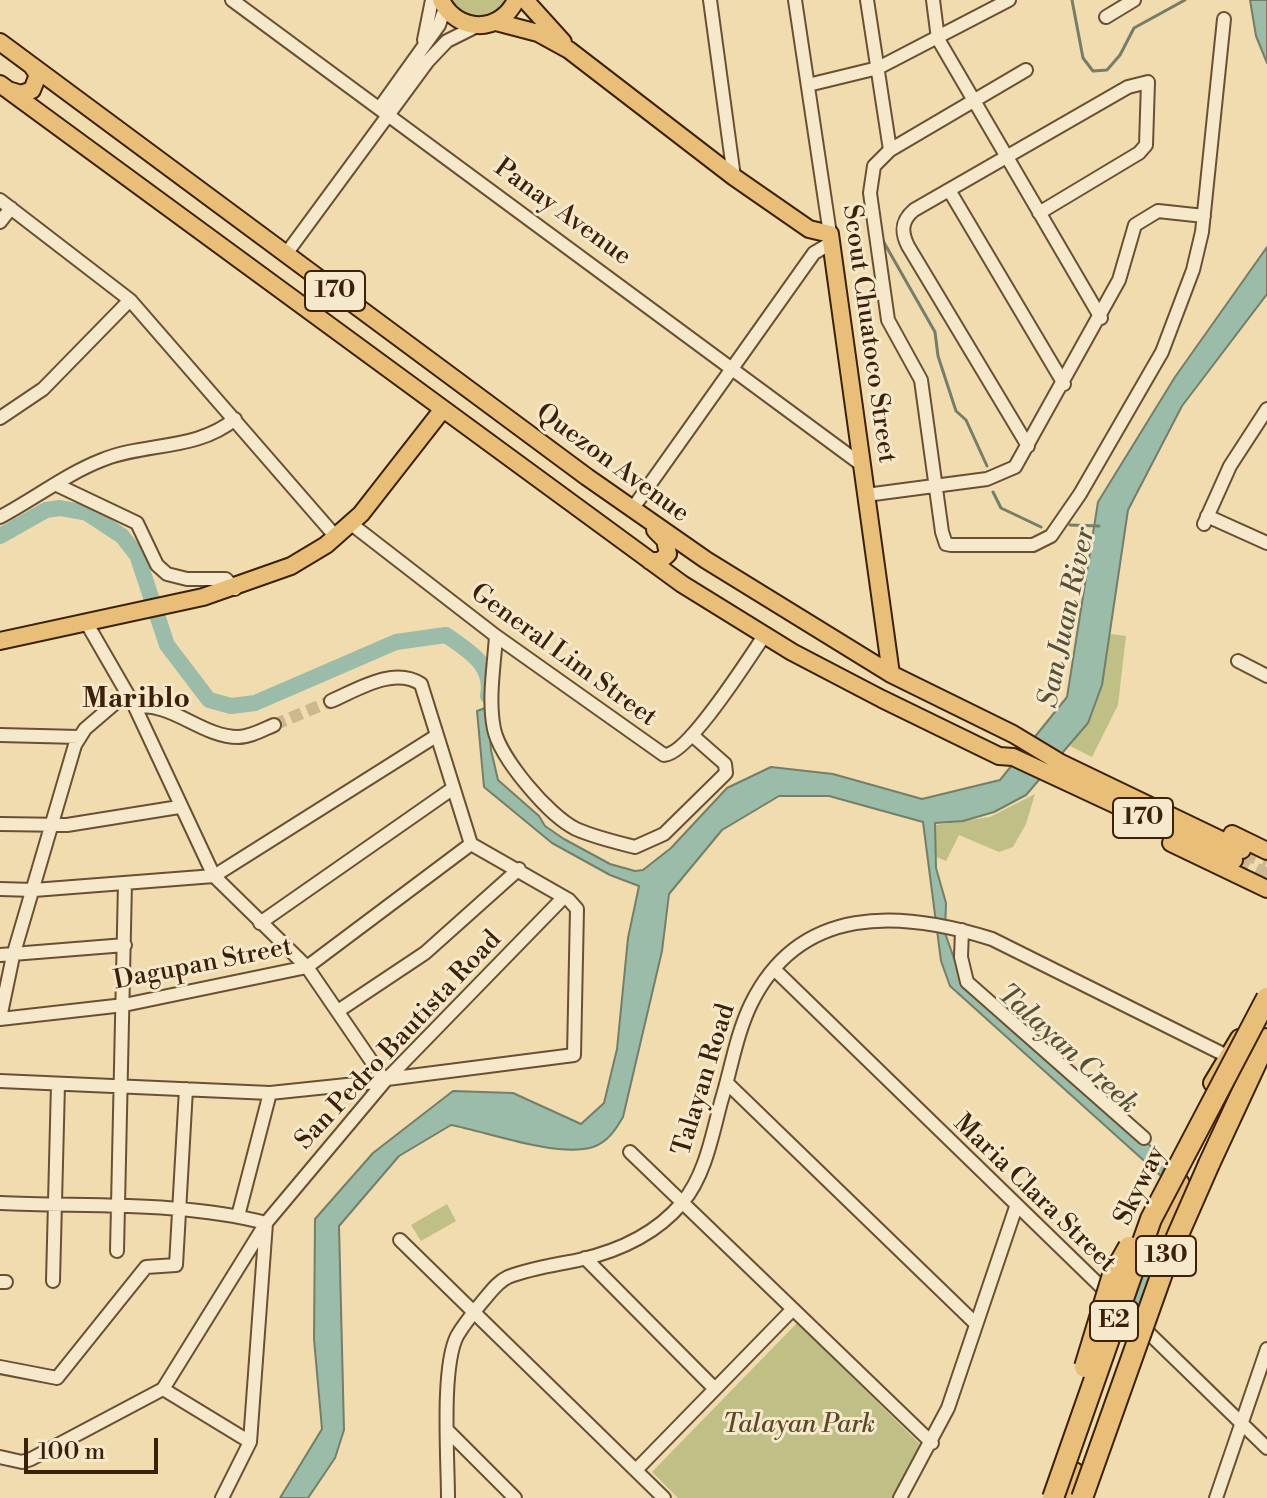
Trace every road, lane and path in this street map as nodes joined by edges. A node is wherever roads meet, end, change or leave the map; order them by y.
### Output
1 (232, 0) edge
2 (516, 0) edge
3 (710, 0) edge
4 (795, 0) edge
5 (867, 0) edge
6 (933, 0) edge
7 (1009, 0) edge
8 (1134, 0) edge
9 (439, 3) edge
10 (532, 4) edge
11 (1106, 17) dead end
12 (1224, 19) dead end
13 (496, 22) junction
14 (477, 26) junction
15 (938, 39) junction
16 (0, 42) edge
17 (569, 50) junction
18 (28, 62) junction
19 (878, 68) junction
20 (1026, 70) dead end
21 (808, 85) junction
22 (4, 87) edge
23 (61, 87) junction
24 (973, 100) junction
25 (385, 109) junction
26 (42, 115) junction
27 (890, 150) junction
28 (1005, 156) junction
29 (734, 177) junction
30 (949, 190) junction
31 (0, 200) edge
32 (11, 208) junction
33 (1039, 213) junction
34 (1204, 216) junction
35 (0, 222) edge
36 (830, 238) junction
37 (286, 254) junction
38 (130, 300) junction
39 (1101, 318) junction
40 (735, 368) junction
41 (1064, 384) junction
42 (439, 406) junction
43 (1267, 409) edge
44 (0, 418) edge
45 (235, 419) junction
46 (1028, 446) junction
47 (862, 465) junction
48 (57, 485) junction
49 (938, 486) junction
50 (866, 495) junction
51 (628, 505) junction
52 (0, 517) edge
53 (350, 523) junction
54 (336, 537) junction
55 (1267, 543) edge
56 (650, 561) junction
57 (235, 589) junction
58 (86, 622) junction
59 (496, 636) junction
60 (764, 636) junction
61 (0, 641) edge
62 (1238, 661) dead end
63 (891, 674) junction
64 (1267, 676) edge
65 (127, 693) junction
66 (331, 701) tunnel mouth
67 (135, 707) junction
68 (274, 725) tunnel mouth
69 (0, 735) edge
70 (692, 735) junction
71 (436, 736) junction
72 (79, 737) junction
73 (1057, 769) junction
74 (452, 789) junction
75 (179, 807) junction
76 (0, 824) edge
77 (51, 825) junction
78 (471, 844) junction
79 (1267, 851) edge
80 (1238, 855) tunnel mouth
81 (519, 869) junction
82 (214, 876) junction
83 (125, 883) junction
84 (0, 889) edge
85 (1267, 889) edge
86 (34, 890) junction
87 (564, 897) junction
88 (260, 923) junction
89 (962, 930) junction
90 (125, 945) junction
91 (7, 955) edge
92 (307, 967) junction
93 (774, 969) junction
94 (1267, 987) edge
95 (1267, 998) edge
96 (124, 1005) junction
97 (338, 1011) junction
98 (0, 1018) edge
99 (1252, 1021) junction
100 (1267, 1039) edge
101 (1267, 1048) edge
102 (1225, 1055) junction
103 (1261, 1074) edge
104 (386, 1080) junction
105 (0, 1081) edge
106 (727, 1083) junction
107 (58, 1084) junction
108 (123, 1087) junction
109 (186, 1089) junction
110 (270, 1093) junction
111 (1144, 1138) dead end
112 (630, 1152) dead end
113 (1181, 1165) junction
114 (1173, 1188) junction
115 (683, 1202) junction
116 (0, 1203) edge
117 (55, 1206) junction
118 (1016, 1207) junction
119 (119, 1208) junction
120 (182, 1211) junction
121 (238, 1216) junction
122 (1151, 1219) junction
123 (266, 1223) junction
124 (400, 1240) dead end
125 (117, 1251) dead end
126 (585, 1258) junction
127 (53, 1281) dead end
128 (793, 1309) junction
129 (1119, 1309) junction
130 (475, 1310) junction
131 (976, 1324) junction
132 (1138, 1326) junction
133 (1267, 1349) edge
134 (0, 1367) edge
135 (163, 1389) junction
136 (715, 1389) junction
137 (1241, 1424) junction
138 (448, 1431) junction
139 (250, 1442) junction
140 (932, 1443) junction
141 (1267, 1448) edge
142 (0, 1457) edge
143 (636, 1470) junction
144 (222, 1498) edge
145 (448, 1498) edge
146 (515, 1498) edge
147 (664, 1498) edge
148 (900, 1498) edge
149 (1044, 1498) edge
150 (1058, 1498) edge
151 (1080, 1498) edge
152 (1216, 1498) edge

1 - 25 street, Panay Avenue
2 - 13 main road
3 - 29 street
4 - 21 street, Scout Chuatoco Street
5 - 19 street
6 - 15 street
7 - 15 street
8 - 11 street
9 - 14 main road
9 - 25 street
10 - 17 main road
12 - 34 street
13 - 14 main road
13 - 17 main road
14 - 25 street
15 - 19 street
15 - 24 street
16 - 18 main road, Quezon Avenue / 170
17 - 29 main road
18 - 22 main road
18 - 23 main road, Quezon Avenue / 170
19 - 21 street
19 - 27 street
20 - 24 street
21 - 36 street, Scout Chuatoco Street
22 - 26 main road, 170
23 - 26 main road
23 - 37 main road, Quezon Avenue / 170
24 - 27 street
24 - 28 street
25 - 37 street
25 - 40 street, Panay Avenue
26 - 42 main road, 170
27 - 49 street
28 - 30 street
28 - 33 street
28 - 33 street
29 - 36 main road
30 - 41 street
30 - 46 street
31 - 32 street
32 - 35 street
32 - 38 street
33 - 39 street
34 - 39 street
34 - 49 street
36 - 40 street
36 - 47 main road, Scout Chuatoco Street
37 - 51 main road, Quezon Avenue / 170
38 - 44 street
38 - 45 street
39 - 41 street
40 - 47 street, Panay Avenue
40 - 51 street
41 - 46 street
42 - 53 main road
42 - 56 main road, 170
43 - 55 street
45 - 48 street
45 - 54 street
46 - 49 street
47 - 50 main road, Scout Chuatoco Street
48 - 52 street
48 - 57 street
49 - 50 street
50 - 63 main road, Scout Chuatoco Street
51 - 56 main road
51 - 63 main road, Quezon Avenue / 170
53 - 54 main road
53 - 59 street, General Lim Street
54 - 57 main road
56 - 60 main road, 170
57 - 58 main road
58 - 61 main road
58 - 65 street
59 - 70 street, General Lim Street
59 - 70 street
60 - 70 street, General Lim Street
60 - 73 main road, 170
62 - 64 street
63 - 73 main road, Quezon Avenue / 170
65 - 67 street
65 - 72 street
66 - 71 street
67 - 68 street
67 - 75 street
69 - 72 street
71 - 74 street
71 - 82 street
72 - 77 street
73 - 79 main road
73 - 80 main road, 170
73 - 85 main road
74 - 78 street
74 - 88 street
75 - 77 street
75 - 82 street
76 - 77 street
77 - 86 street
78 - 81 street
78 - 92 street, Dagupan Street
81 - 87 street
81 - 97 street
82 - 83 street
82 - 88 street
83 - 86 street
83 - 90 street
84 - 86 street
86 - 91 street
87 - 104 street, San Pedro Bautista Road
87 - 104 street
88 - 92 street
89 - 93 street, Talayan Road
89 - 102 street, Talayan Road
89 - 111 street
90 - 91 street
90 - 96 street
91 - 98 street
92 - 96 street, Dagupan Street
92 - 97 street
93 - 106 street, Talayan Road
93 - 118 street, Maria Clara Street
94 - 99 main road, 130
95 - 122 highway, Skyway / E2, bridge
96 - 98 street, Dagupan Street
96 - 108 street
97 - 104 street
99 - 102 main road, 130
99 - 113 main road, 130
99 - 114 highway
100 - 151 highway, Skyway / E2, bridge
101 - 103 main road, 130
102 - 113 main road, 130
103 - 132 main road, 130
104 - 110 street
104 - 123 street, San Pedro Bautista Road
105 - 107 street
106 - 115 street, Talayan Road
106 - 131 street
107 - 108 street
107 - 117 street
108 - 109 street
108 - 119 street
109 - 110 street
109 - 120 street
110 - 121 street
112 - 115 street
113 - 114 main road, 130, bridge
114 - 129 main road, 130
114 - 150 highway
115 - 126 street, Talayan Road
115 - 128 street
116 - 117 street
117 - 119 street
117 - 127 street
118 - 129 street, Maria Clara Street
118 - 131 street
119 - 120 street
119 - 125 street
120 - 121 street
120 - 134 street
121 - 123 street
122 - 149 highway, bridge
122 - 150 highway, Skyway / E2, bridge
123 - 135 street, San Pedro Bautista Road
123 - 139 street
124 - 130 street
126 - 130 street, Talayan Road
126 - 136 street
128 - 136 street
128 - 140 street
129 - 132 street, Maria Clara Street
129 - 150 main road, 130
130 - 138 street, Talayan Road
130 - 143 street
131 - 140 street
132 - 137 street, Maria Clara Street
132 - 151 main road, 130
133 - 137 street
135 - 139 street
135 - 142 street
136 - 143 street
137 - 141 street, Maria Clara Street
137 - 152 street
138 - 145 street, Talayan Road
138 - 146 street
139 - 144 street
140 - 148 street
143 - 147 street

